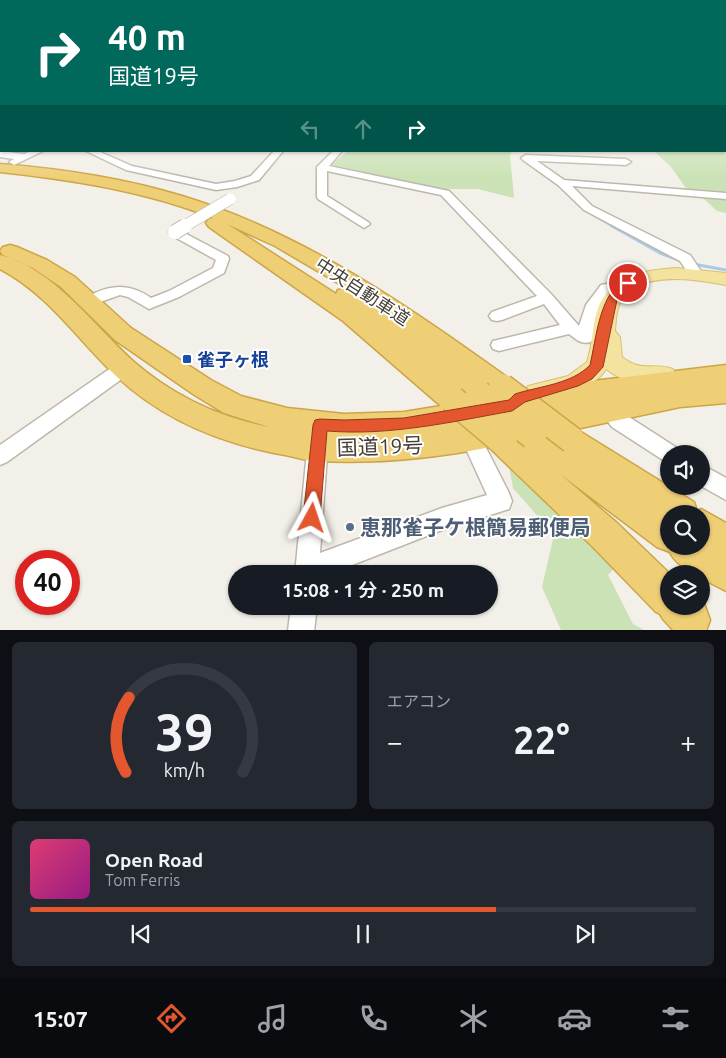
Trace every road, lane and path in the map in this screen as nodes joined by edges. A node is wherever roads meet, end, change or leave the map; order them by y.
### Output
1 (37, 152) edge
2 (96, 152) edge
3 (278, 152) edge
4 (337, 152) edge
5 (0, 154) edge
6 (12, 162) edge
7 (626, 162) dead end
8 (322, 167) junction
9 (562, 182) junction
10 (229, 186) junction
11 (726, 196) edge
12 (215, 223) junction
13 (364, 224) dead end
14 (0, 248) edge
15 (0, 261) edge
16 (691, 267) junction
17 (726, 279) edge
18 (618, 289) junction
19 (547, 298) junction
20 (88, 302) junction
21 (497, 316) dead end
22 (571, 328) junction
23 (605, 331) junction
24 (499, 345) dead end
25 (124, 368) junction
26 (726, 375) edge
27 (687, 379) junction
28 (726, 392) edge
29 (498, 395) junction
30 (608, 410) junction
31 (319, 436) junction
32 (471, 438) junction
33 (519, 440) junction
34 (660, 448) edge
35 (0, 456) edge
36 (710, 480) edge
37 (726, 490) edge
38 (669, 505) edge
39 (660, 529) edge
40 (710, 532) edge
41 (726, 543) edge
42 (699, 555) edge
43 (308, 565) edge
44 (325, 565) edge
45 (726, 573) edge
46 (660, 589) edge
47 (303, 615) edge
48 (301, 630) edge

1 - 6 street
2 - 10 street
3 - 10 street
4 - 8 street
5 - 6 street
6 - 12 highway, 中央自動車道
6 - 29 highway, 中央自動車道
7 - 9 street
8 - 13 street
8 - 19 street
9 - 11 street
9 - 16 street
10 - 20 street, bridge
12 - 29 highway, 中央自動車道
12 - 33 highway, bridge
14 - 20 highway, 国道19号
15 - 25 highway, 国道19号
16 - 17 main road
16 - 18 main road
18 - 22 street
18 - 23 main road
19 - 21 street
19 - 22 street
20 - 31 highway, 国道19号
22 - 24 street
23 - 27 main road
23 - 29 main road
25 - 31 highway, 国道19号
25 - 35 street
26 - 27 highway, 国道19号
27 - 29 highway, 国道19号
28 - 30 highway, 国道19号
29 - 31 highway, 国道19号
29 - 33 highway, 中央自動車道, bridge
29 - 38 highway, 中央自動車道, bridge
30 - 32 highway, 国道19号
30 - 34 street
31 - 32 highway, 国道19号
31 - 43 street
32 - 44 street
33 - 39 highway, 中央自動車道
33 - 46 highway
36 - 37 street
40 - 41 highway
42 - 45 highway
47 - 48 street

